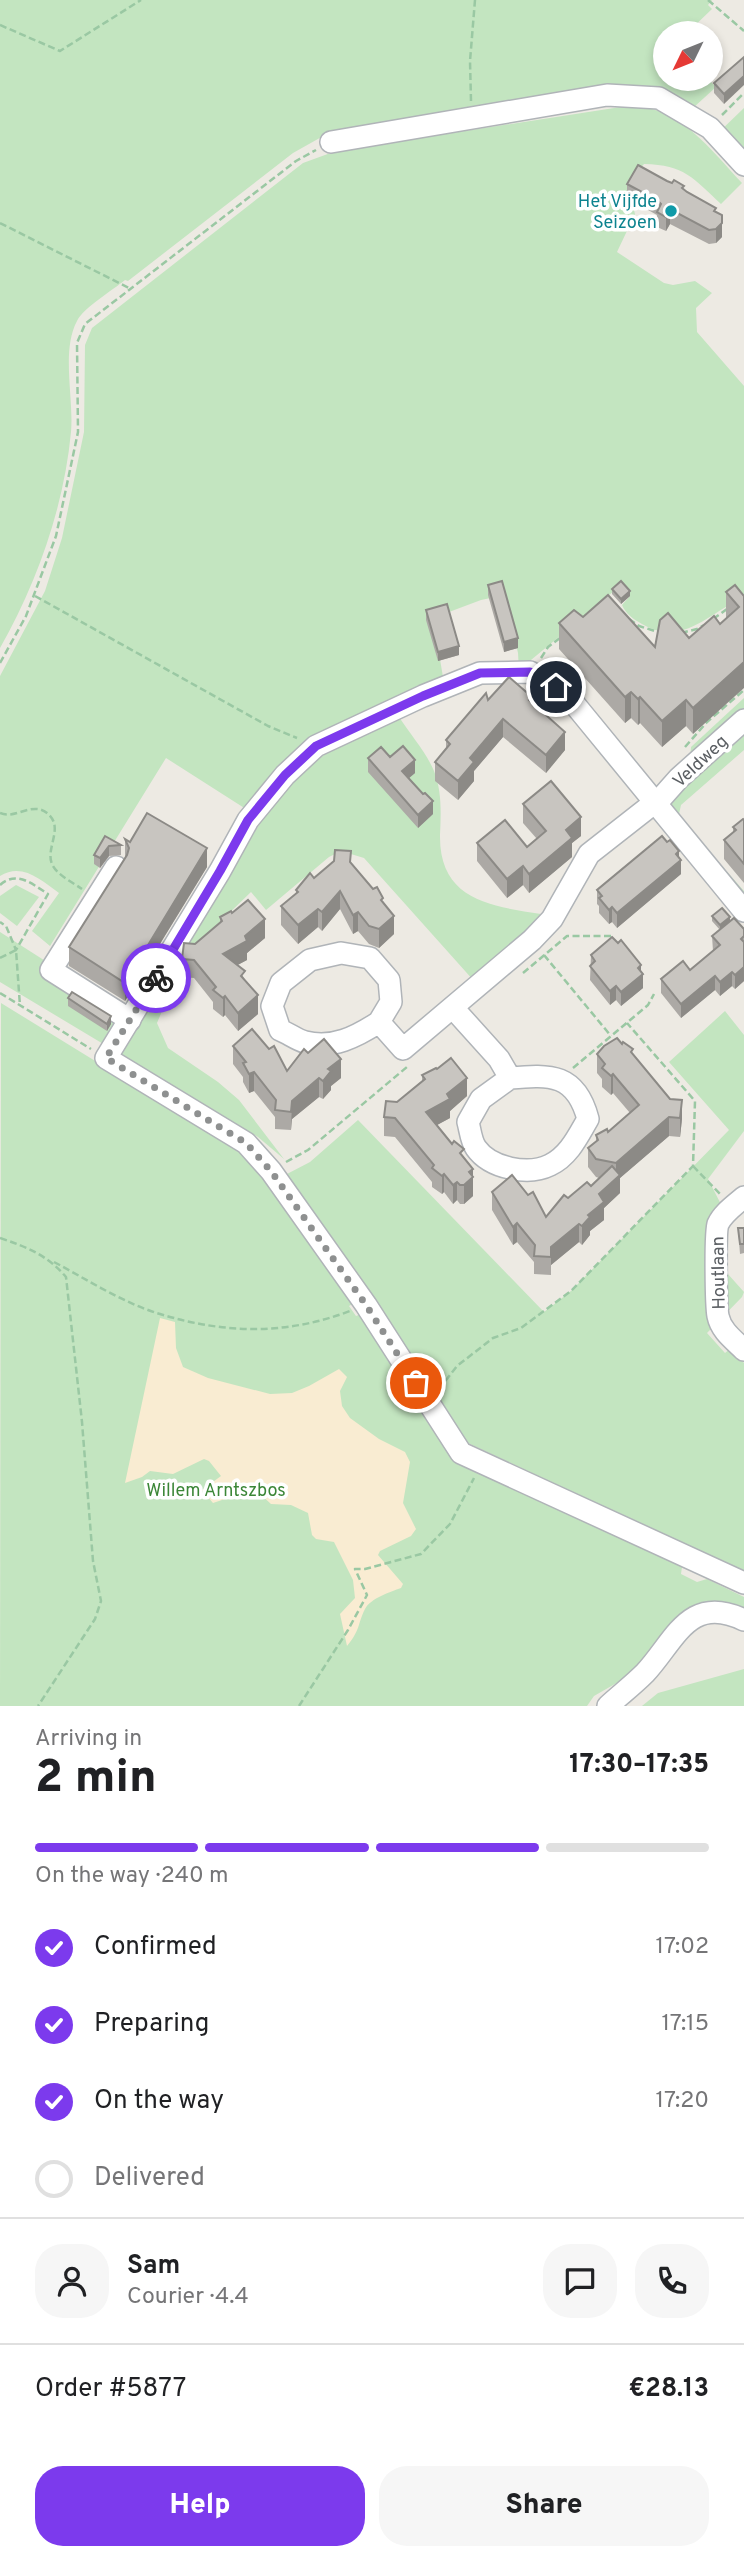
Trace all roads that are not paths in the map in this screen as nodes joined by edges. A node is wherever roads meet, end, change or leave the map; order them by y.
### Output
1 (331, 142) road end
2 (744, 165) edge
3 (744, 720) edge
4 (655, 801) junction
5 (116, 867) edge
6 (744, 911) edge
7 (458, 1014) junction
8 (130, 1020) junction
9 (379, 1023) junction
10 (510, 1078) junction
11 (738, 1202) edge
12 (744, 1350) edge
13 (744, 1583) edge
14 (744, 1620) edge
15 (608, 1706) edge

1 - 2 lane
3 - 4 lane, Veldweg
4 - 6 lane
4 - 7 lane, Veldweg
4 - 8 lane
5 - 8 lane
7 - 9 lane, Veldweg
7 - 10 lane
8 - 13 lane
9 - 9 lane
10 - 10 lane
11 - 12 lane, Houtlaan
14 - 15 lane

